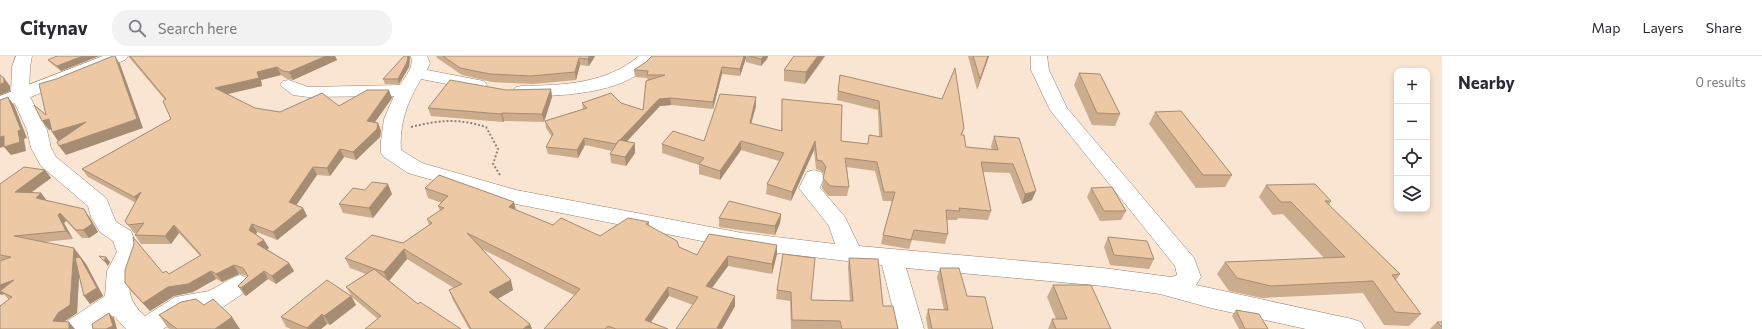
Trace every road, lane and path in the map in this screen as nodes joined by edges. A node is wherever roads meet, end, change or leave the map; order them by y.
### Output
1 (24, 56) edge
2 (119, 56) edge
3 (649, 56) edge
4 (1039, 56) edge
5 (414, 73) edge
6 (289, 85) dead end
7 (20, 95) junction
8 (0, 103) edge
9 (391, 129) junction
10 (814, 177) dead end
11 (506, 195) junction
12 (850, 254) junction
13 (892, 258) junction
14 (240, 284) edge
15 (1161, 285) junction
16 (117, 301) junction
17 (74, 329) edge
18 (143, 329) edge
19 (911, 329) edge
20 (1352, 329) edge

1 - 7 street
2 - 7 street
3 - 5 street
4 - 15 street
5 - 6 street
5 - 9 street
7 - 8 street
7 - 16 street
9 - 11 street
9 - 11 path
10 - 12 street
11 - 12 street
12 - 13 street
13 - 15 street
13 - 19 street
14 - 18 street
15 - 20 street
16 - 17 street
16 - 18 street

